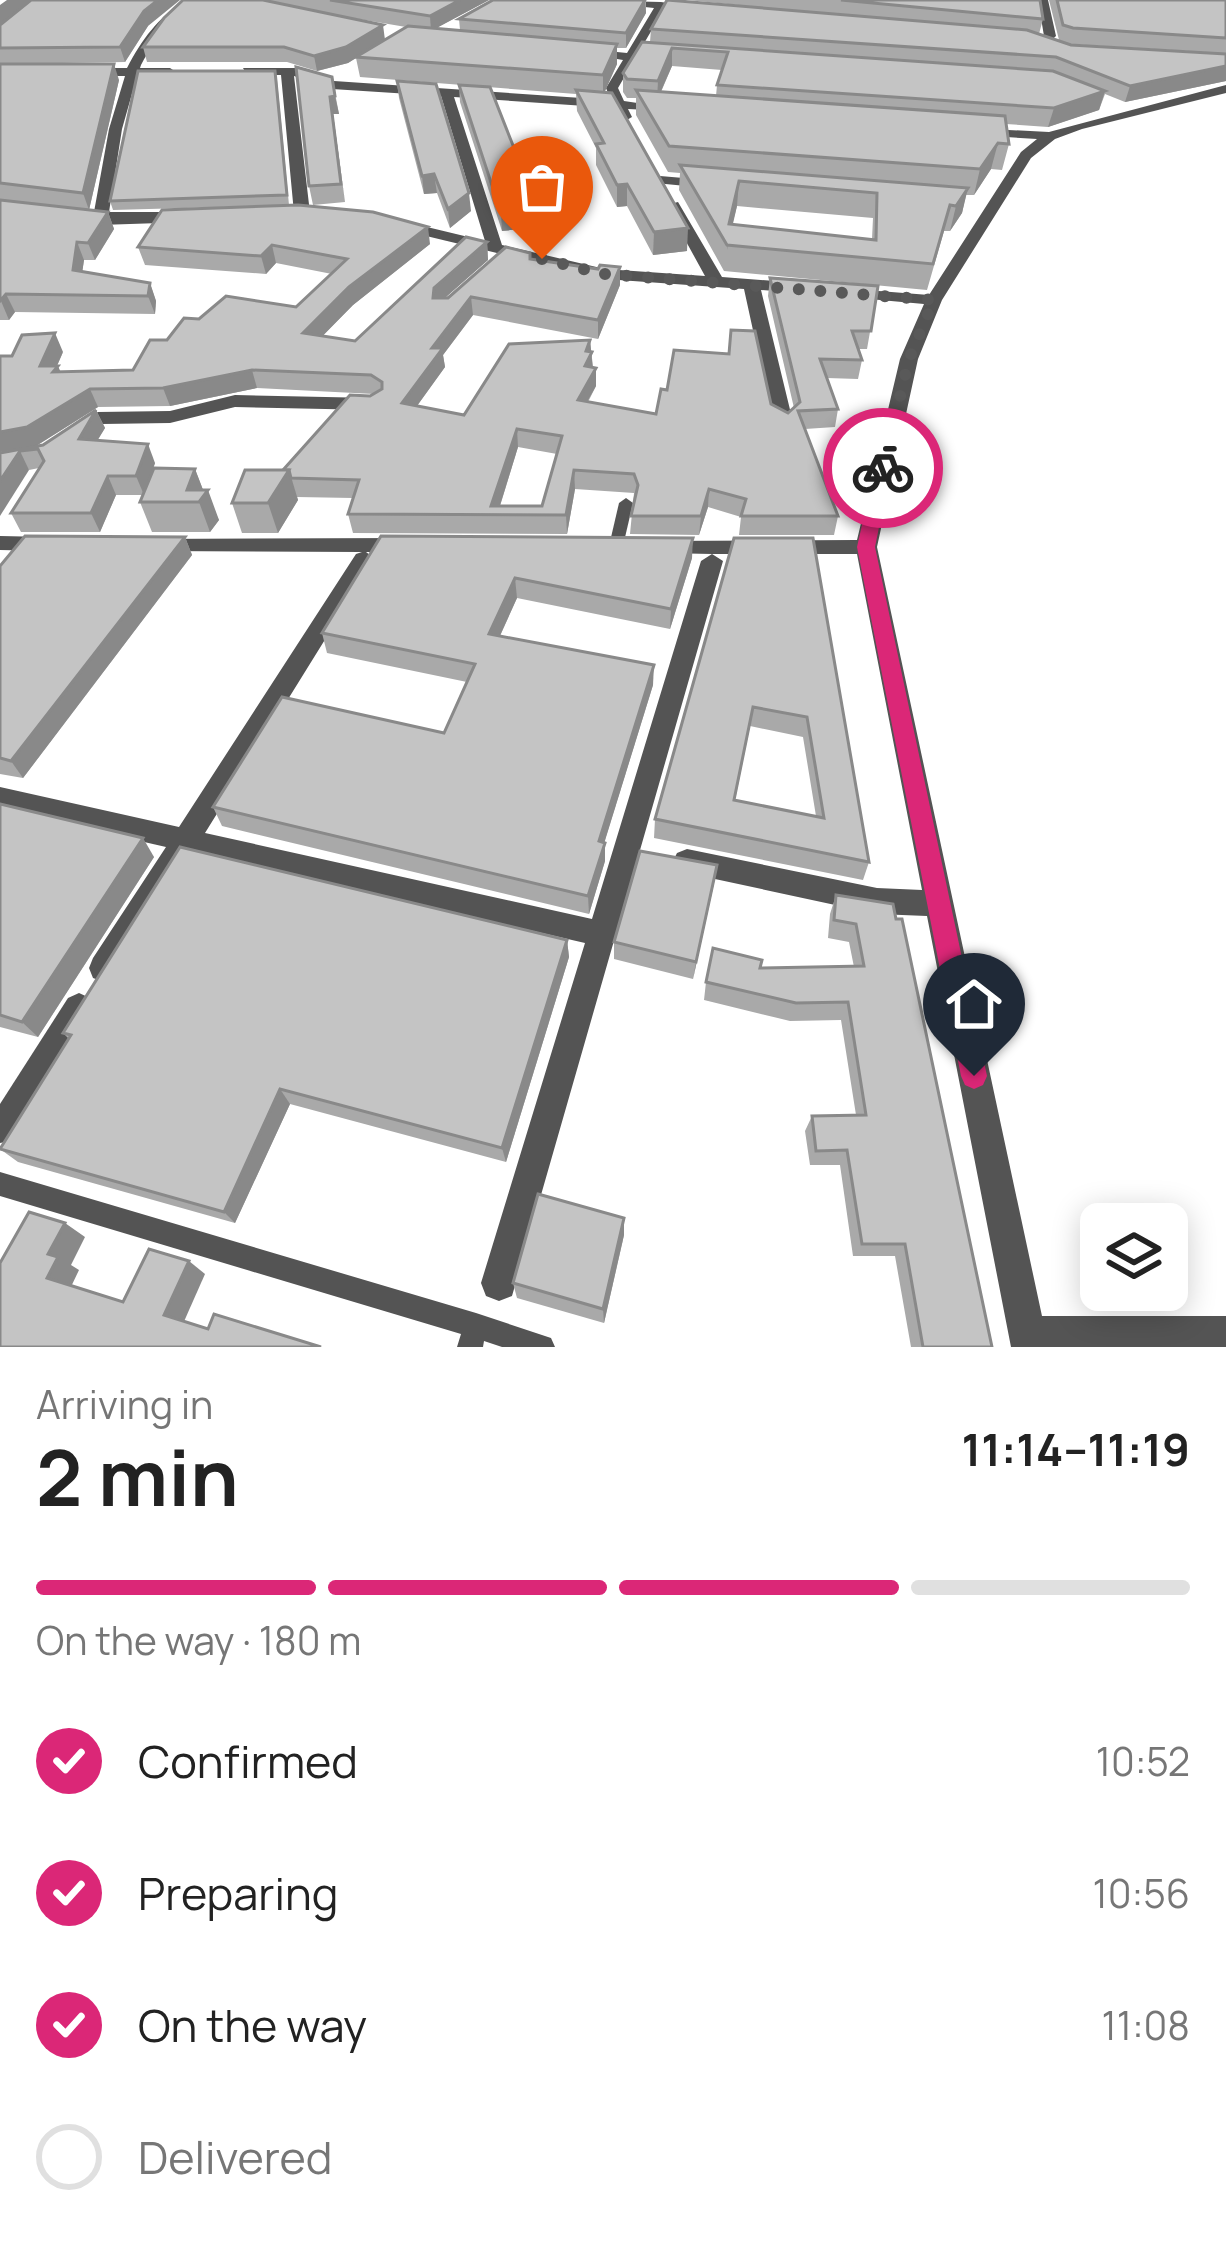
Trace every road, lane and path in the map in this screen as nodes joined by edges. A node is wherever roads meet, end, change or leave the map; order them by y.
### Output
1 (194, 0) edge
2 (585, 0) edge
3 (1042, 0) edge
4 (662, 5) junction
5 (712, 10) edge
6 (1026, 38) edge
7 (1043, 44) junction
8 (1058, 50) edge
9 (566, 51) edge
10 (658, 52) edge
11 (634, 54) junction
12 (354, 70) edge
13 (64, 71) edge
14 (196, 71) edge
15 (242, 71) edge
16 (287, 71) junction
17 (127, 72) junction
18 (309, 79) junction
19 (1226, 89) edge
20 (446, 92) junction
21 (1107, 102) edge
22 (618, 105) junction
23 (686, 110) edge
24 (1125, 111) junction
25 (629, 124) edge
26 (959, 130) edge
27 (1050, 136) junction
28 (650, 161) edge
29 (660, 180) junction
30 (731, 186) edge
31 (56, 213) edge
32 (302, 213) junction
33 (280, 214) edge
34 (321, 215) edge
35 (212, 216) edge
36 (100, 220) junction
37 (377, 220) edge
38 (502, 248) junction
39 (494, 266) edge
40 (716, 281) junction
41 (752, 284) junction
42 (934, 300) junction
43 (374, 404) edge
44 (783, 422) edge
45 (58, 443) edge
46 (626, 503) dead end
47 (13, 520) edge
48 (81, 544) edge
49 (127, 544) edge
50 (424, 545) edge
51 (606, 546) joint
52 (866, 547) junction
53 (9, 550) edge
54 (364, 559) edge
55 (712, 561) dead end
56 (0, 799) edge
57 (184, 840) junction
58 (626, 848) junction
59 (938, 904) junction
60 (601, 934) junction
61 (4, 1128) dead end
62 (0, 1184) edge
63 (500, 1283) dead end
64 (1226, 1334) edge
65 (473, 1336) edge
66 (1029, 1340) edge
67 (542, 1347) edge

1 - 17 street
2 - 4 street
3 - 7 street
4 - 5 street
4 - 11 street
6 - 7 street
7 - 8 street
9 - 11 street
10 - 11 street
11 - 22 street
12 - 18 street
13 - 17 street
14 - 17 street
15 - 16 street
16 - 18 street
16 - 32 street
17 - 36 street
18 - 20 street
19 - 24 street
20 - 22 street
20 - 38 street
21 - 24 street
22 - 23 street
22 - 25 street
24 - 27 street
26 - 27 street
27 - 42 street
28 - 29 street
29 - 30 street
29 - 40 street
31 - 36 street
32 - 33 street
32 - 34 street
35 - 36 street
37 - 38 street
38 - 39 lane
38 - 40 street
40 - 41 street
41 - 42 street
41 - 44 street
42 - 52 street
43 - 45 street
46 - 51 lane
47 - 53 street
48 - 53 street
49 - 50 street
51 - 52 street
52 - 59 street
54 - 57 street
55 - 58 street
56 - 57 street
57 - 60 street
57 - 61 street
58 - 59 street
58 - 60 street
59 - 66 street
60 - 63 street
62 - 65 lane
64 - 66 street
65 - 67 lane

